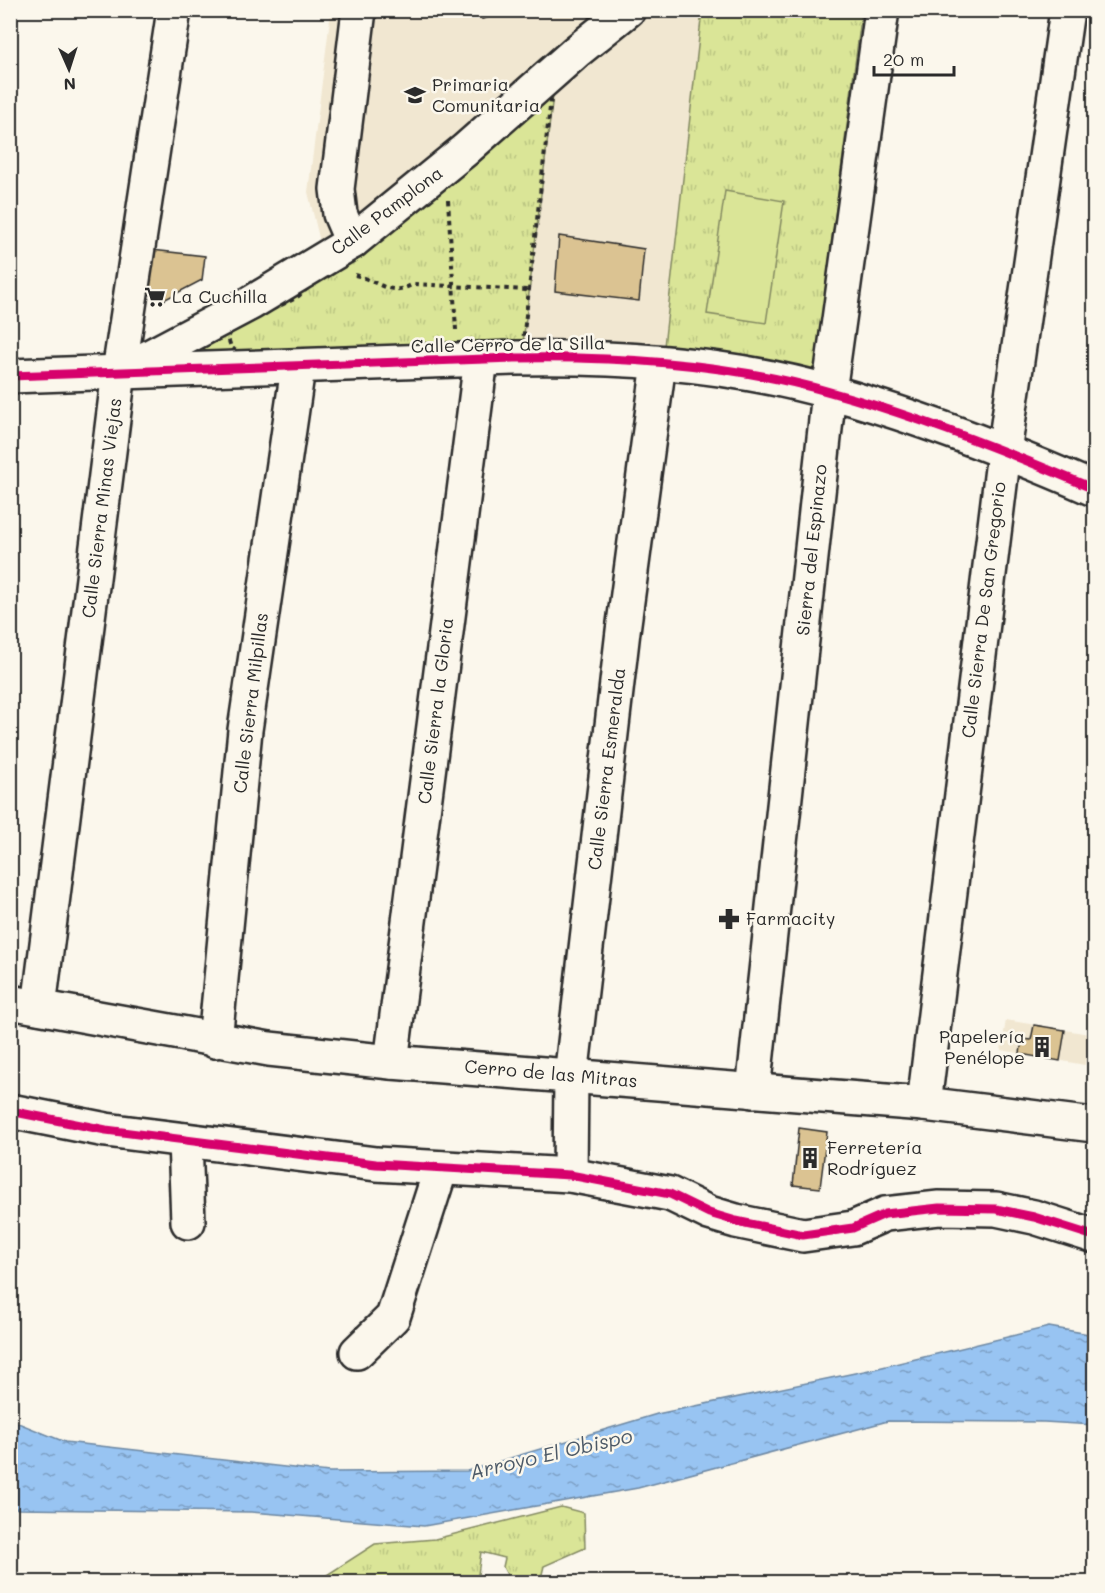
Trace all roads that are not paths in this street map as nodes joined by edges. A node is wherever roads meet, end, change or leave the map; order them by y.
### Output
1 (174, 10) edge
2 (359, 10) edge
3 (628, 10) edge
4 (882, 10) edge
5 (1067, 10) edge
6 (348, 262) junction
7 (469, 351) junction
8 (659, 363) junction
9 (298, 368) junction
10 (119, 372) junction
11 (10, 376) edge
12 (830, 392) junction
13 (1004, 452) junction
14 (1095, 489) edge
15 (25, 1004) edge
16 (215, 1041) junction
17 (391, 1062) junction
18 (572, 1077) junction
19 (753, 1091) junction
20 (924, 1104) junction
21 (10, 1110) edge
22 (1095, 1125) edge
23 (186, 1140) junction
24 (441, 1168) junction
25 (570, 1175) junction
26 (188, 1222) dead end
27 (1095, 1236) edge
28 (357, 1352) dead end

1 - 10 street, Calle Sierra Minas Viejas
2 - 6 street
3 - 6 street, Calle Pamplona
4 - 12 street, Sierra del Espinazo
5 - 13 street, Calle Sierra De San Gregorio
6 - 10 street, Calle Pamplona
7 - 8 street, Calle Cerro de la Silla
7 - 9 street, Calle Cerro de la Silla
7 - 17 street, Calle Sierra la Gloria
8 - 12 street, Calle Cerro de la Silla
8 - 18 street, Calle Sierra Esmeralda
9 - 10 street, Calle Cerro de la Silla
9 - 16 street, Calle Sierra Milpillas
10 - 11 street, Calle Cerro de la Silla
10 - 15 street, Calle Sierra Minas Viejas
12 - 13 street, Calle Cerro de la Silla
12 - 19 street, Sierra del Espinazo
13 - 14 street, Calle Cerro de la Silla
13 - 20 street, Calle Sierra De San Gregorio
15 - 16 street, Cerro de las Mitras
16 - 17 street, Cerro de las Mitras
17 - 18 street, Cerro de las Mitras
18 - 19 street, Cerro de las Mitras
18 - 25 street, Calle Sierra Esmeralda
19 - 20 street, Cerro de las Mitras
20 - 22 street, Cerro de las Mitras
21 - 23 street
23 - 24 street
23 - 26 street
24 - 25 street
24 - 28 street
25 - 27 street

